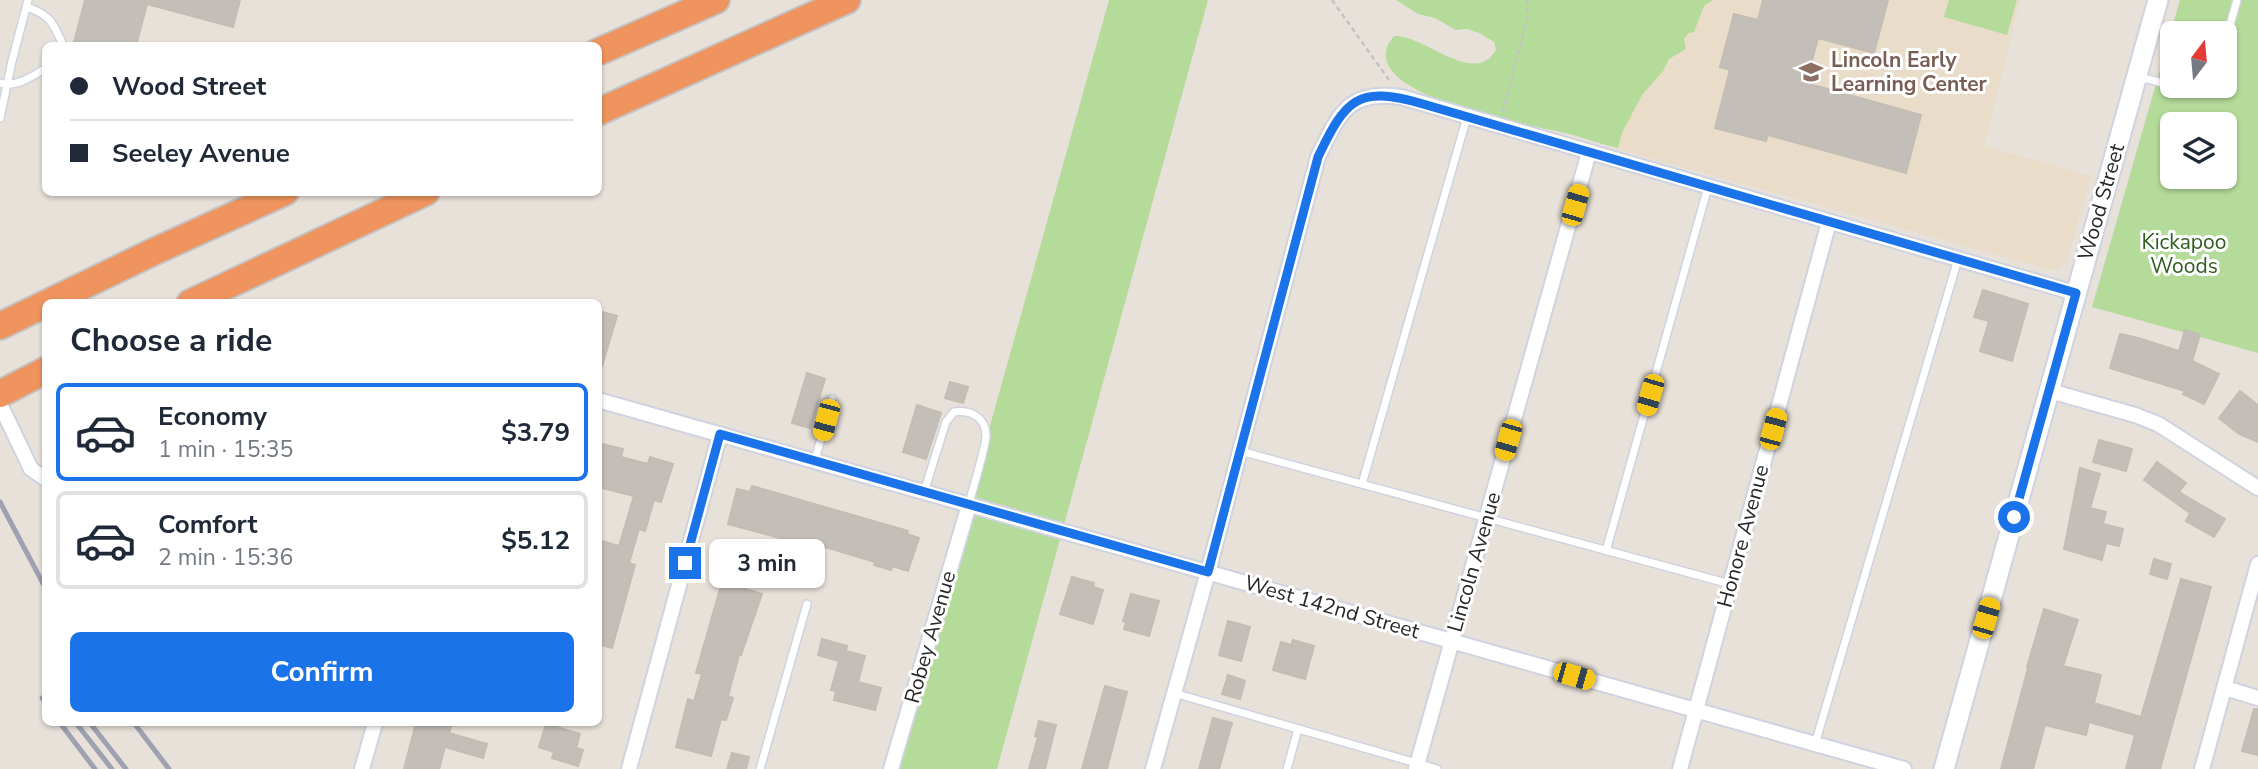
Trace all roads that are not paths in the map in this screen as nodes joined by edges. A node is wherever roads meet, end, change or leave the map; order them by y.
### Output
1 (716, 0) edge
2 (847, 0) edge
3 (2237, 0) edge
4 (2153, 1) edge
5 (27, 3) edge
6 (2231, 21) edge
7 (62, 42) edge
8 (602, 50) edge
9 (42, 70) edge
10 (2136, 76) junction
11 (2160, 83) edge
12 (3, 84) edge
13 (602, 110) edge
14 (1467, 117) junction
15 (0, 118) edge
16 (1590, 152) junction
17 (1708, 187) junction
18 (276, 196) edge
19 (417, 196) edge
20 (1829, 222) junction
21 (1958, 260) junction
22 (2076, 293) junction
23 (55, 299) edge
24 (199, 299) edge
25 (42, 305) edge
26 (0, 326) edge
27 (42, 372) edge
28 (2050, 391) junction
29 (0, 394) edge
30 (832, 399) dead end
31 (602, 401) edge
32 (0, 404) edge
33 (720, 434) junction
34 (1240, 451) junction
35 (814, 461) junction
36 (42, 476) edge
37 (1362, 484) junction
38 (2258, 488) edge
39 (924, 492) junction
40 (969, 505) junction
41 (1486, 518) junction
42 (1606, 551) junction
43 (2258, 564) edge
44 (1208, 572) junction
45 (1730, 584) junction
46 (807, 604) dead end
47 (1452, 641) junction
48 (2225, 688) junction
49 (1174, 693) junction
50 (2258, 698) edge
51 (1696, 710) junction
52 (374, 726) edge
53 (1298, 729) junction
54 (1815, 744) junction
55 (1417, 766) edge
56 (362, 769) edge
57 (629, 769) edge
58 (760, 769) edge
59 (891, 769) edge
60 (1153, 769) edge
61 (1287, 769) edge
62 (1437, 769) edge
63 (1680, 769) edge
64 (1904, 769) edge
65 (1944, 769) edge
66 (2202, 769) edge

1 - 8 highway
2 - 13 highway
3 - 6 lane
4 - 10 main road, Wood Street
5 - 7 lane
5 - 12 lane
9 - 12 lane
10 - 11 lane
10 - 22 main road, Wood Street
12 - 15 lane
14 - 16 street
14 - 34 street
14 - 37 lane
16 - 17 street
16 - 41 street, Lincoln Avenue
17 - 20 street
17 - 42 lane
18 - 23 highway
19 - 24 highway
20 - 21 street
20 - 45 street, Honore Avenue
21 - 22 street
21 - 54 lane
22 - 28 main road, Wood Street
25 - 26 highway
27 - 29 highway
28 - 38 street
28 - 65 main road, Wood Street
30 - 35 lane
31 - 33 street, West 142nd Street
32 - 36 street
33 - 35 street, West 142nd Street
33 - 57 street
34 - 37 lane
34 - 44 street
35 - 39 street, West 142nd Street
37 - 41 lane
39 - 40 street, West 142nd Street
39 - 40 lane
40 - 44 street, West 142nd Street
40 - 59 street, Robey Avenue
41 - 42 lane
41 - 47 street, Lincoln Avenue
42 - 45 lane
43 - 48 street
44 - 47 street, West 142nd Street
44 - 49 street
45 - 51 street, Honore Avenue
46 - 58 lane
47 - 51 street, West 142nd Street
47 - 55 street, Lincoln Avenue
48 - 50 street
48 - 66 street
49 - 53 lane
49 - 60 street
51 - 54 street, West 142nd Street
51 - 63 street, Honore Avenue
52 - 56 street
53 - 55 lane
53 - 61 lane
54 - 64 street, West 142nd Street
55 - 62 lane

